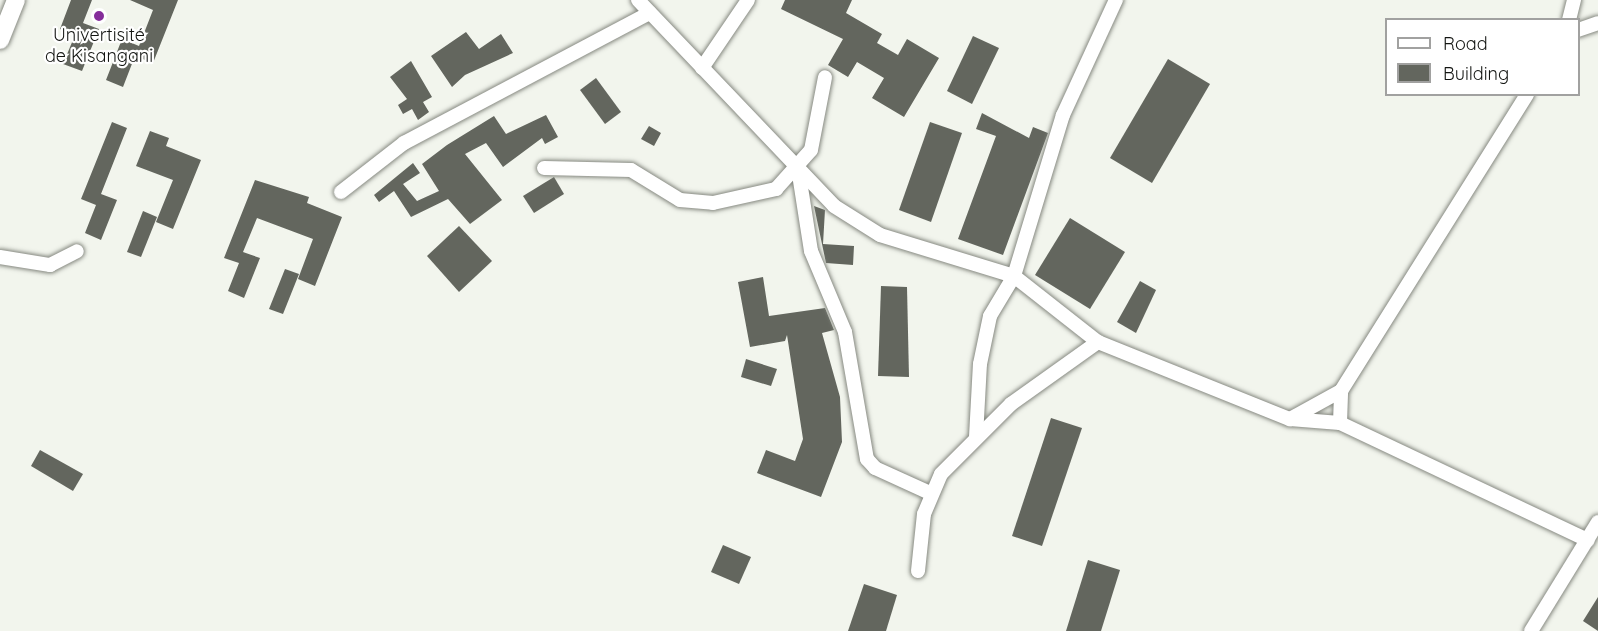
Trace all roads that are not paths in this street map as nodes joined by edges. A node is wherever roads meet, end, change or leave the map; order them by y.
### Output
1 (16, 0) edge
2 (638, 0) edge
3 (748, 0) edge
4 (1116, 0) edge
5 (1574, 0) edge
6 (650, 13) junction
7 (1570, 18) edge
8 (1598, 23) edge
9 (1580, 29) edge
10 (0, 40) edge
11 (702, 68) junction
12 (825, 77) dead end
13 (1526, 96) edge
14 (544, 168) dead end
15 (798, 168) junction
16 (340, 192) dead end
17 (77, 251) dead end
18 (0, 257) edge
19 (1014, 276) junction
20 (1098, 342) junction
21 (1341, 391) junction
22 (1290, 419) junction
23 (1340, 423) junction
24 (976, 437) junction
25 (930, 493) junction
26 (1598, 522) edge
27 (1588, 540) junction
28 (918, 571) dead end
29 (1531, 631) edge

1 - 10 main road
2 - 6 street
3 - 11 street
4 - 19 street
5 - 7 street
6 - 11 street
6 - 16 street
8 - 9 street
11 - 15 street
12 - 15 street
13 - 21 street
14 - 15 street
15 - 19 street
15 - 25 street
17 - 18 street
19 - 20 street
19 - 24 street
20 - 22 street
20 - 24 street
21 - 22 street
21 - 23 street
22 - 23 street
23 - 27 street
24 - 25 street
25 - 28 street
26 - 27 street
27 - 29 street

